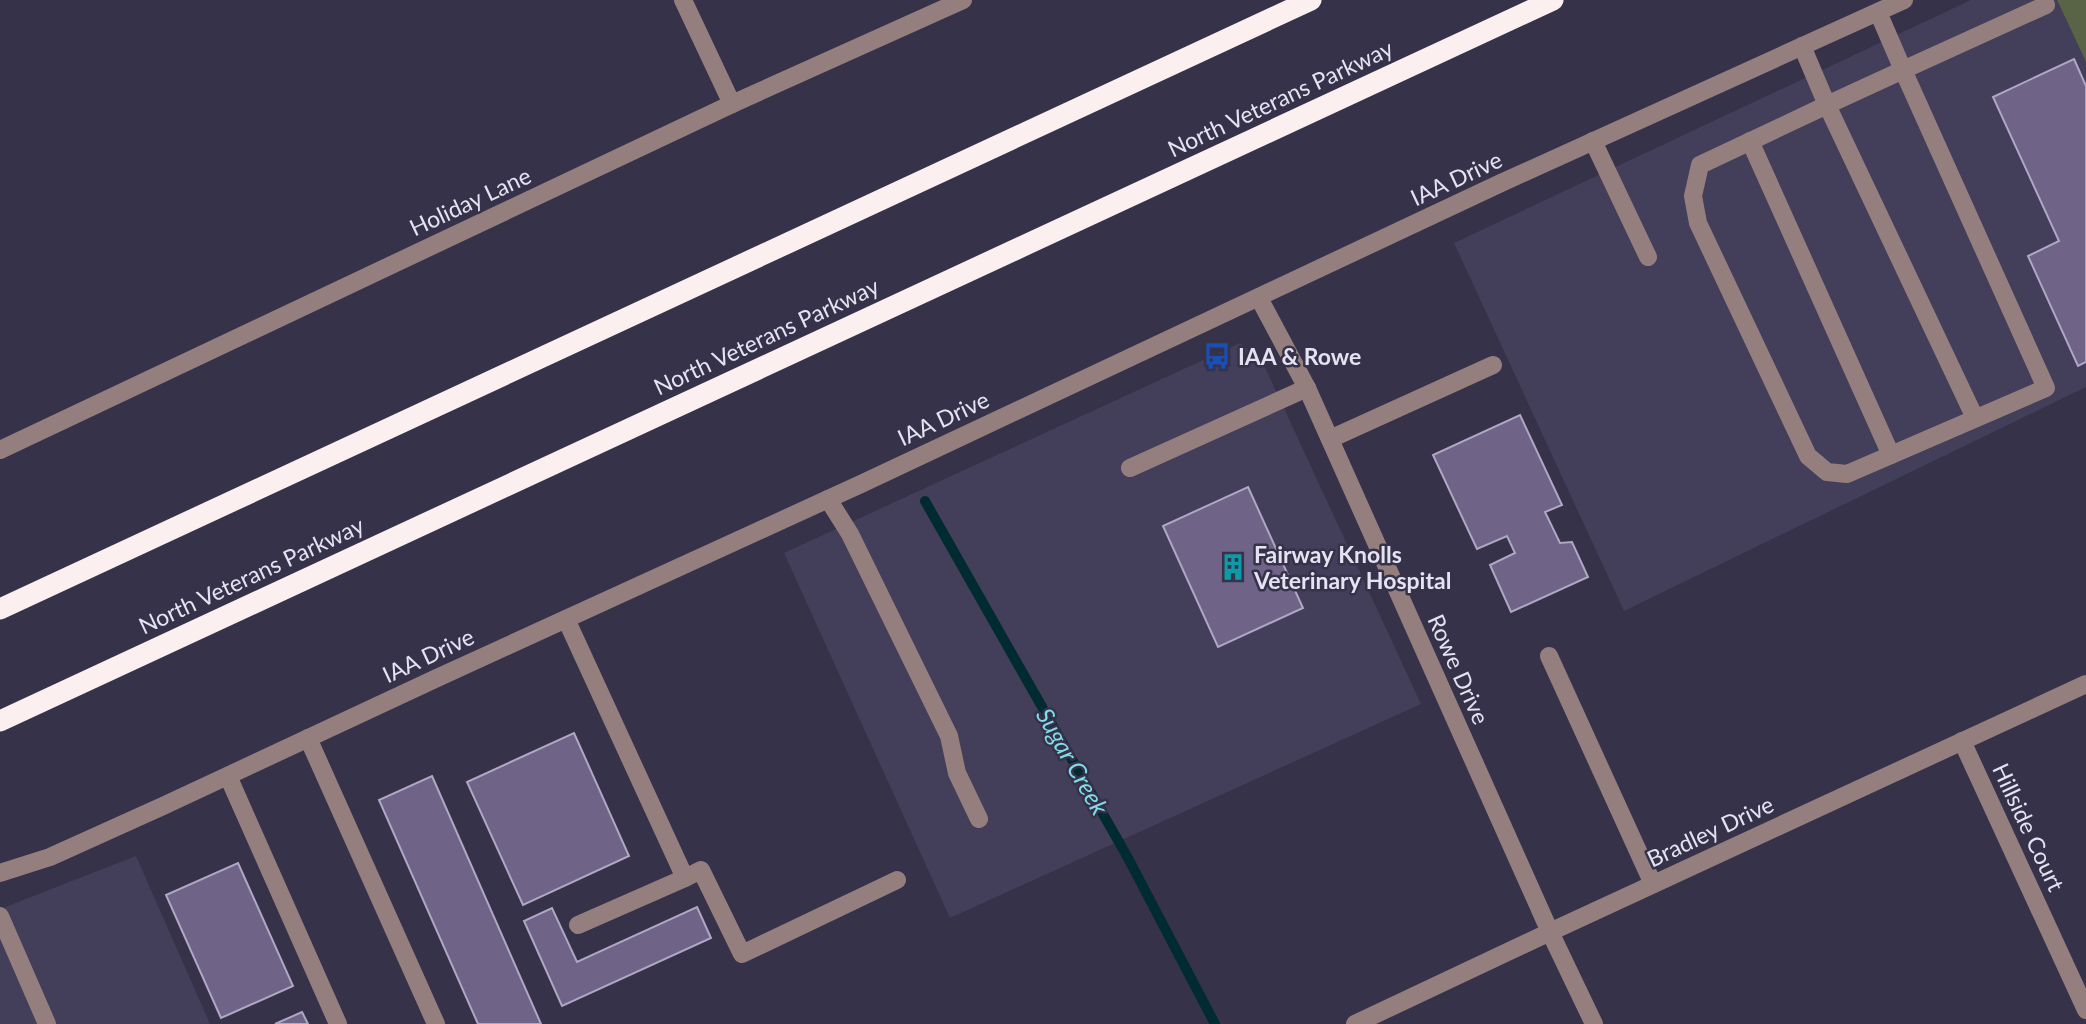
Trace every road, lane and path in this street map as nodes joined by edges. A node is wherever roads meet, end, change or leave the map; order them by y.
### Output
1 (683, 0) edge
2 (963, 0) edge
3 (1311, 0) edge
4 (1553, 0) edge
5 (1904, 0) edge
6 (2046, 5) dead end
7 (1878, 12) junction
8 (1802, 46) junction
9 (1903, 70) junction
10 (732, 104) junction
11 (1827, 105) junction
12 (1593, 141) junction
13 (1750, 141) junction
14 (1648, 257) dead end
15 (1259, 298) junction
16 (1493, 365) dead end
17 (1307, 388) junction
18 (1975, 418) junction
19 (1329, 439) junction
20 (0, 450) edge
21 (1891, 455) junction
22 (1130, 468) dead end
23 (828, 499) junction
24 (0, 609) edge
25 (566, 619) junction
26 (1549, 656) dead end
27 (2086, 684) edge
28 (0, 720) edge
29 (308, 738) junction
30 (1962, 741) junction
31 (228, 776) junction
32 (979, 819) dead end
33 (0, 873) edge
34 (685, 878) junction
35 (897, 880) dead end
36 (1653, 884) junction
37 (0, 916) edge
38 (578, 925) dead end
39 (1550, 932) junction
40 (2086, 1010) edge
41 (47, 1024) edge
42 (338, 1024) edge
43 (436, 1024) edge
44 (1355, 1024) edge
45 (1594, 1024) edge

1 - 10 street
2 - 10 street, Holiday Lane
3 - 24 highway
4 - 28 highway, North Veterans Parkway
5 - 7 street, IAA Drive
6 - 9 street
7 - 8 street, IAA Drive
7 - 9 street
8 - 11 street
8 - 12 street, IAA Drive
9 - 11 street
9 - 18 street
10 - 20 street, Holiday Lane
11 - 13 street
11 - 18 street
12 - 14 street
12 - 15 street, IAA Drive
13 - 21 street
13 - 21 street
15 - 17 street, Rowe Drive
15 - 23 street, IAA Drive
16 - 19 street
17 - 19 street, Rowe Drive
17 - 22 street
18 - 21 street
19 - 39 street, Rowe Drive
23 - 25 street, IAA Drive
23 - 32 street
25 - 29 street, IAA Drive
25 - 34 street
26 - 36 street
27 - 30 street, Bradley Drive
29 - 31 street, IAA Drive
29 - 43 street
30 - 36 street, Bradley Drive
30 - 40 street, Hillside Court
31 - 33 street, IAA Drive
31 - 42 street
34 - 35 street
34 - 38 street
36 - 39 street, Bradley Drive
37 - 41 street
39 - 44 street, Bradley Drive
39 - 45 street, Rowe Drive

